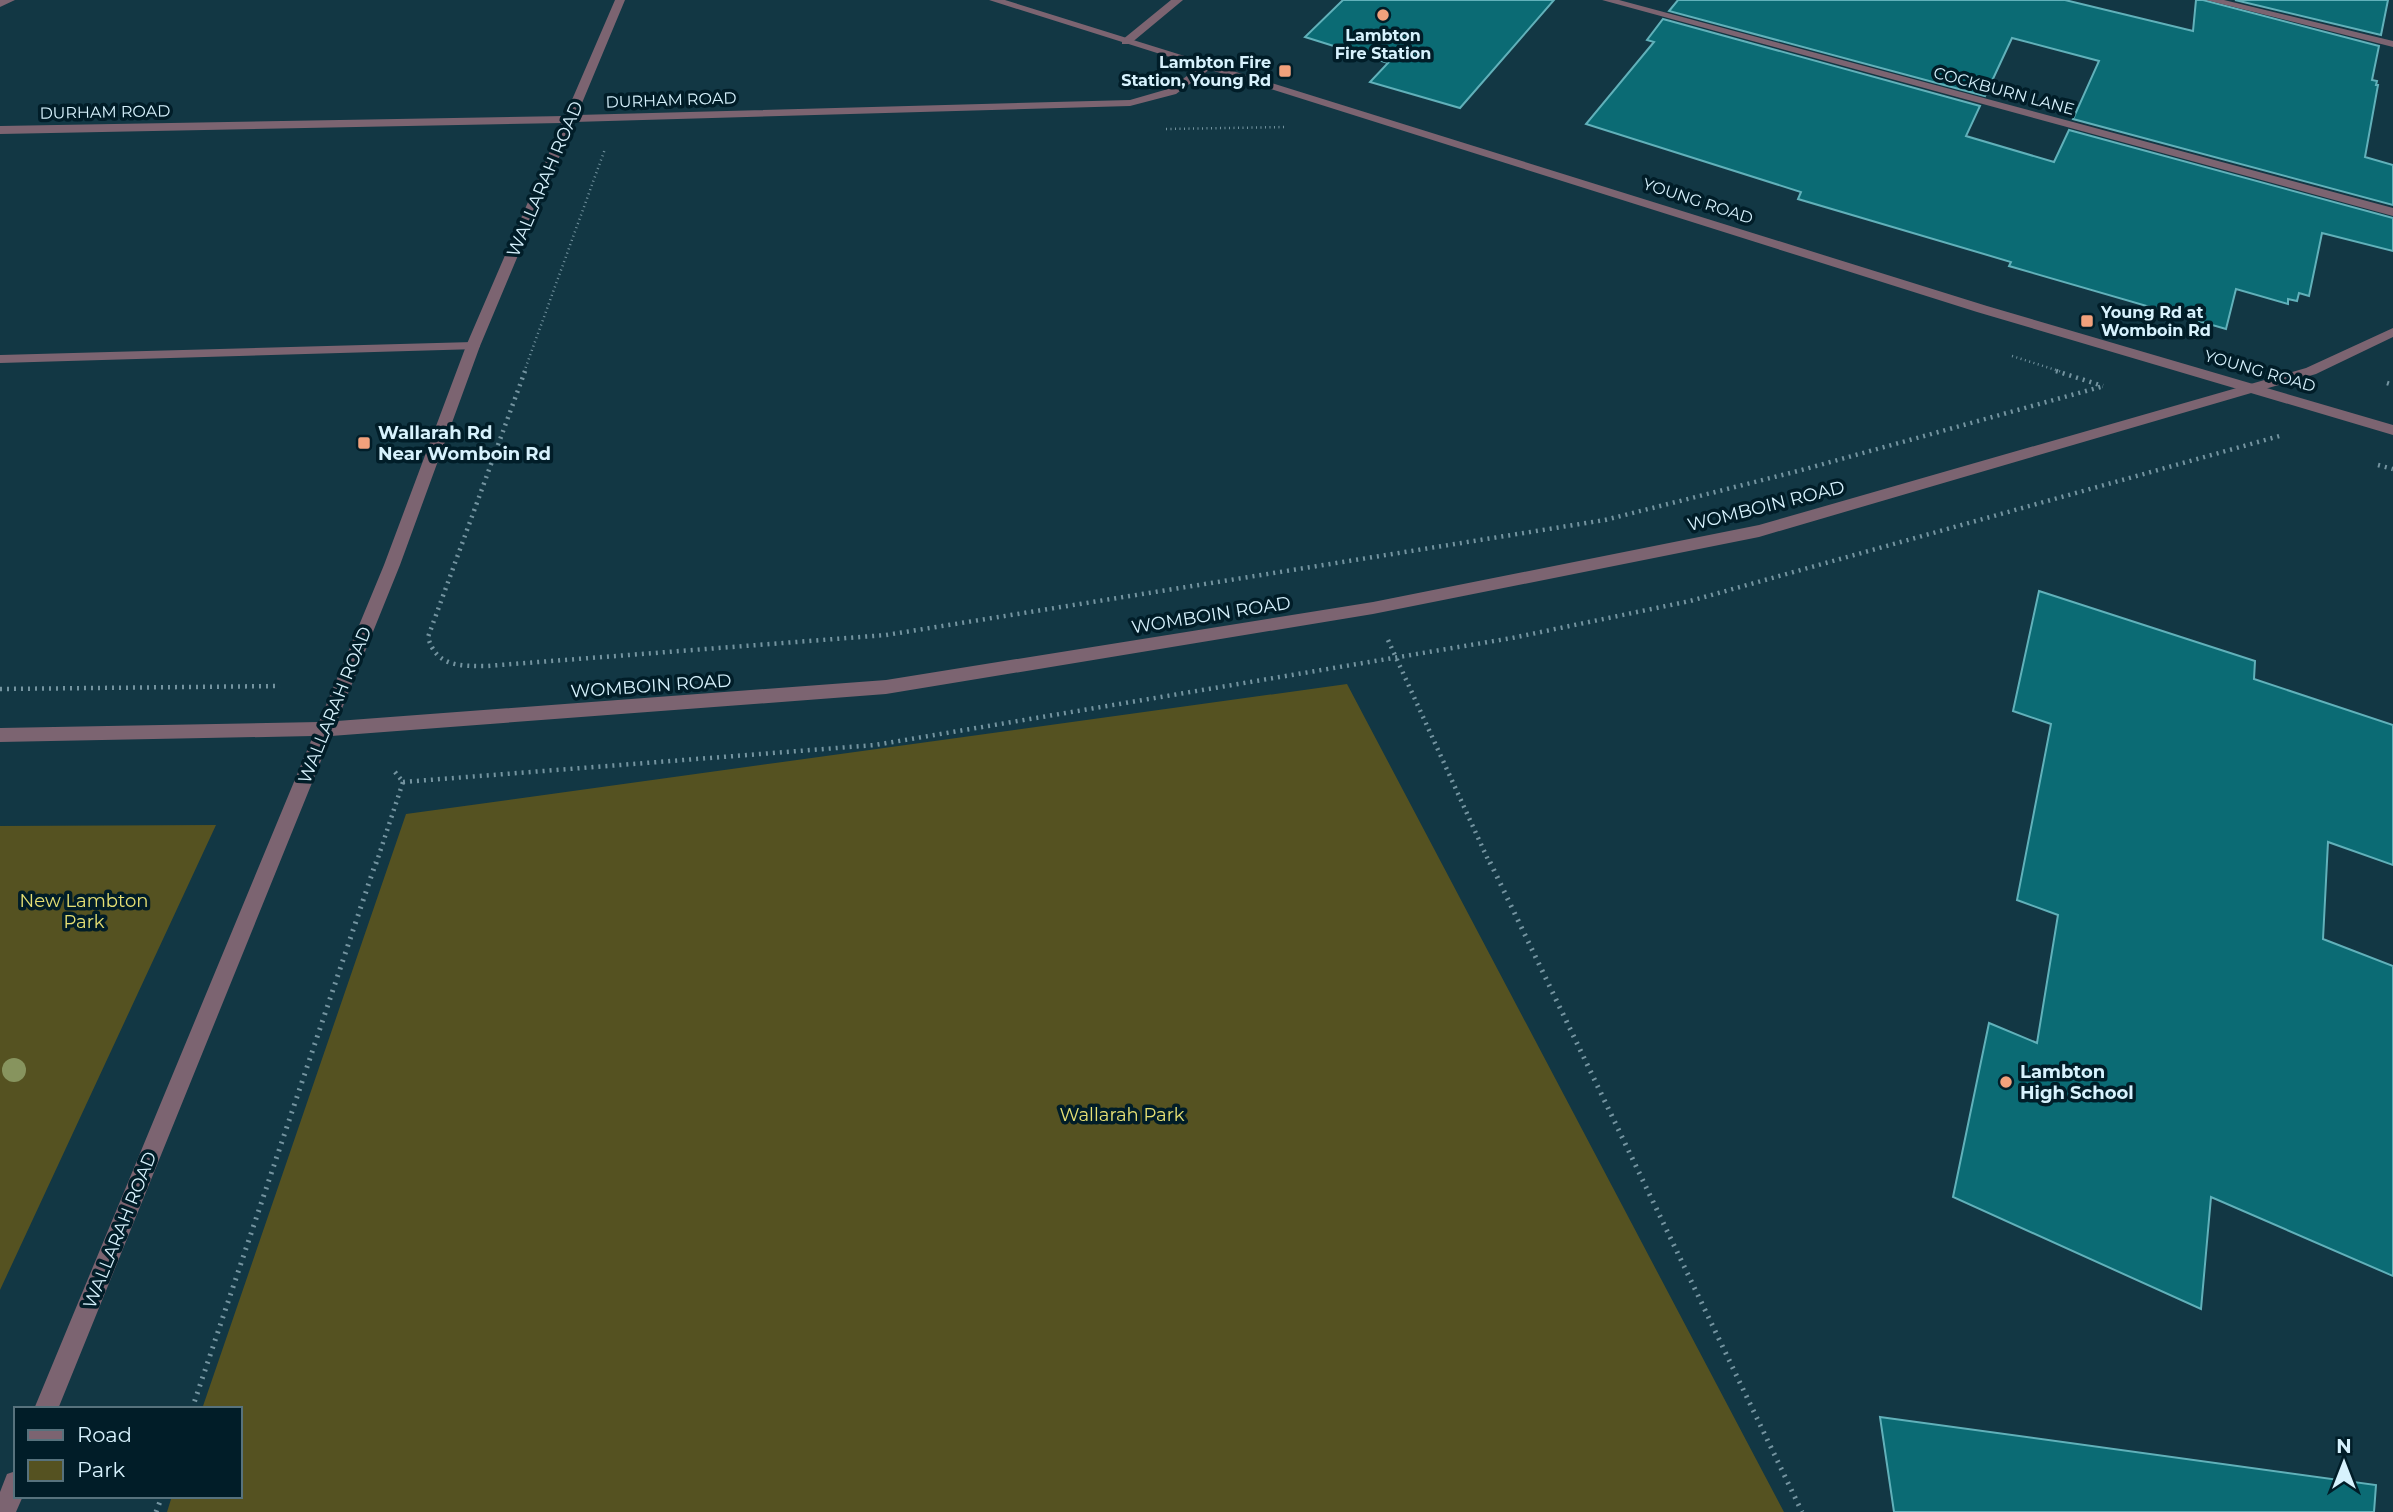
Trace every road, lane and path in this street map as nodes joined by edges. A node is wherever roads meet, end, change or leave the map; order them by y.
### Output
1 (10, 0) edge
2 (620, 0) edge
3 (994, 0) edge
4 (1178, 0) edge
5 (1606, 0) edge
6 (2211, 0) edge
7 (0, 4) edge
8 (1126, 42) junction
9 (2393, 44) edge
10 (1207, 67) junction
11 (571, 119) junction
12 (1292, 127) dead end
13 (0, 130) edge
14 (1154, 130) dead end
15 (609, 138) dead end
16 (2393, 212) edge
17 (2393, 332) edge
18 (473, 346) junction
19 (2000, 353) dead end
20 (0, 359) edge
21 (2387, 383) dead end
22 (2393, 385) edge
23 (2252, 387) junction
24 (2393, 430) edge
25 (1373, 608) junction
26 (280, 686) dead end
27 (0, 689) edge
28 (325, 729) junction
29 (0, 735) edge
30 (396, 772) dead end
31 (47, 1407) edge
32 (193, 1407) edge
33 (14, 1487) edge
34 (4, 1512) edge
35 (1802, 1512) edge

1 - 7 street
2 - 11 street, WALLARAH ROAD
3 - 8 street, YOUNG ROAD
4 - 8 street
5 - 16 street, COCKBURN LANE
6 - 9 street
8 - 10 street, YOUNG ROAD
10 - 11 street, DURHAM ROAD
10 - 23 street, YOUNG ROAD
11 - 13 street, DURHAM ROAD
11 - 18 street, WALLARAH ROAD
12 - 14 path
15 - 19 path
17 - 23 street, WOMBOIN ROAD
18 - 20 street
18 - 28 street, WALLARAH ROAD
21 - 22 path
23 - 24 street, YOUNG ROAD
23 - 25 street, WOMBOIN ROAD
25 - 28 street, WOMBOIN ROAD
25 - 35 path
26 - 27 path
28 - 29 street, WOMBOIN ROAD
28 - 31 street, WALLARAH ROAD
30 - 32 path
33 - 34 street

